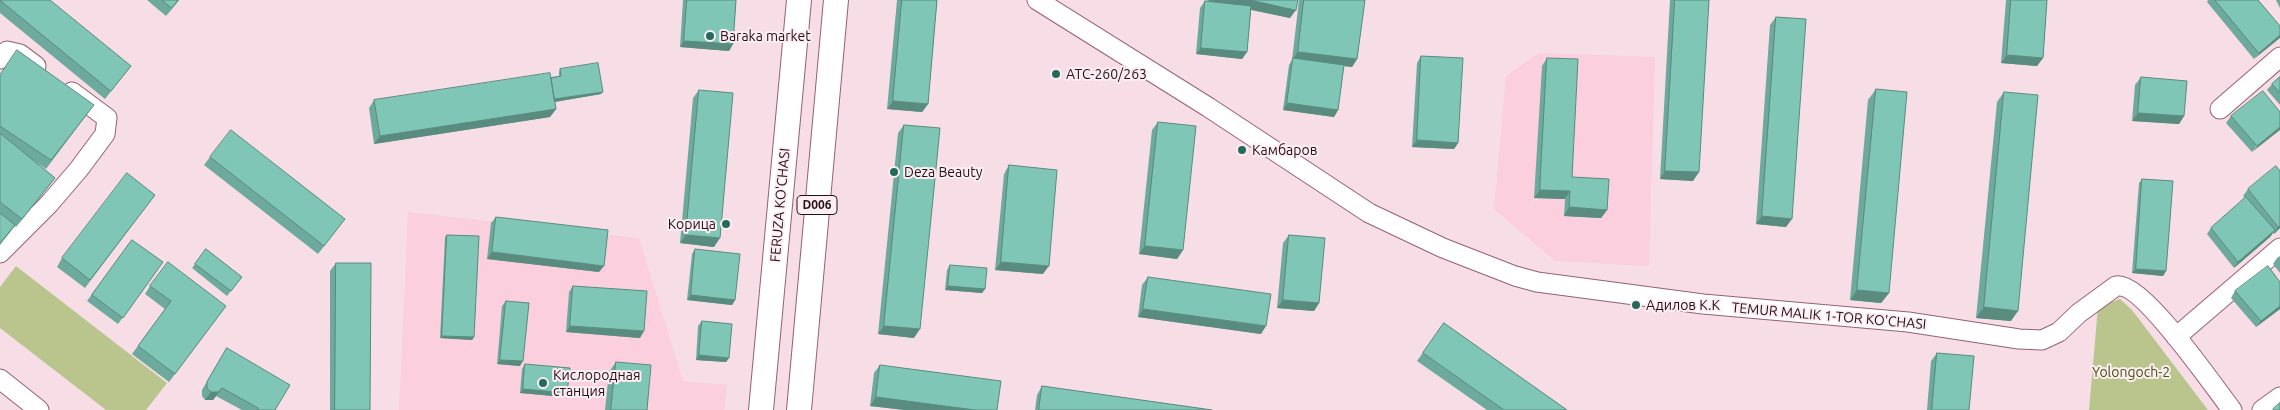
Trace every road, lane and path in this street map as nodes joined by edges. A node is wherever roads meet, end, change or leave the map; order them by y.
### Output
1 (799, 0) edge
2 (836, 0) edge
3 (1037, 0) edge
4 (2280, 57) edge
5 (0, 59) edge
6 (2220, 109) dead end
7 (2280, 248) edge
8 (0, 253) edge
9 (2176, 337) junction
10 (0, 379) edge
11 (2280, 397) edge
12 (38, 410) edge
13 (761, 410) edge
14 (799, 410) edge
15 (2232, 410) edge
16 (2262, 410) edge

1 - 13 main road, FERUZA KO'CHASI / D006
2 - 14 main road, D006
3 - 9 street, TEMUR MALIK 1-TOR KO'CHASI
4 - 6 street
5 - 8 street
7 - 9 street
9 - 15 street, TEMUR MALIK 1-TOR KO'CHASI
10 - 12 street
11 - 16 street

